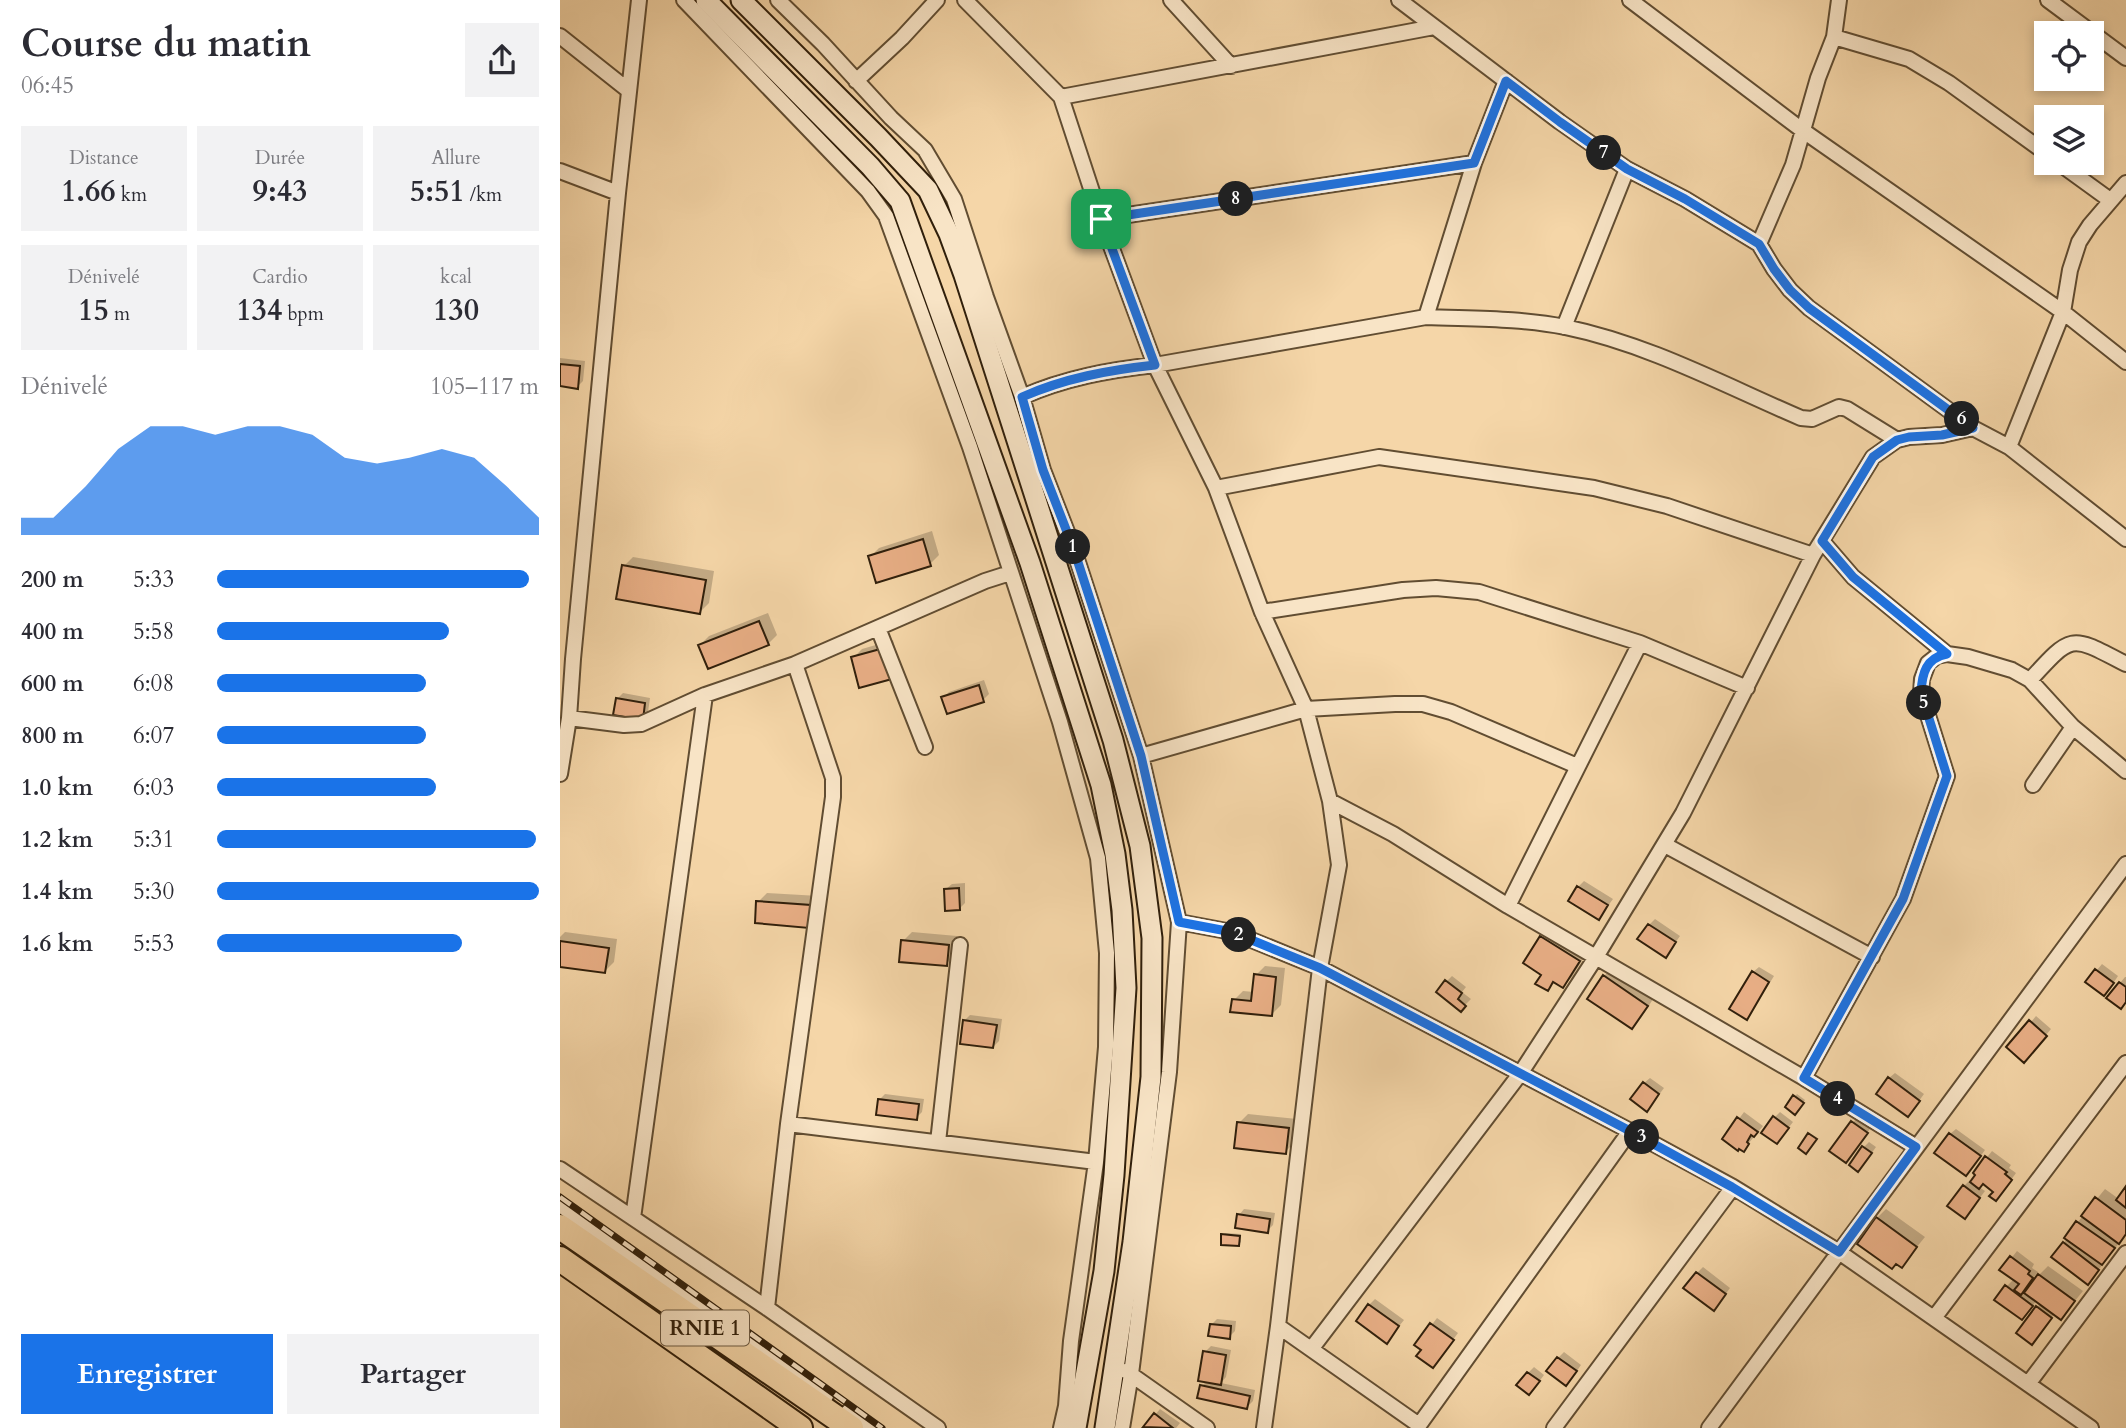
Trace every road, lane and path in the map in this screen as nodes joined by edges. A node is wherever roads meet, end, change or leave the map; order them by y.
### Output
1 (639, 0) edge
2 (684, 0) edge
3 (706, 0) edge
4 (741, 0) edge
5 (778, 0) edge
6 (937, 0) edge
7 (965, 0) edge
8 (1171, 0) edge
9 (1399, 0) edge
10 (1630, 0) edge
11 (1839, 0) edge
12 (2048, 0) edge
13 (1434, 27) junction
14 (560, 36) edge
15 (1834, 37) junction
16 (2126, 58) edge
17 (1231, 65) junction
18 (856, 81) junction
19 (1506, 81) junction
20 (628, 90) junction
21 (1061, 97) junction
22 (1802, 130) junction
23 (2034, 144) edge
24 (1474, 163) junction
25 (1627, 169) junction
26 (560, 171) edge
27 (2076, 175) edge
28 (2126, 183) edge
29 (618, 192) junction
30 (2110, 200) junction
31 (1101, 219) junction
32 (1759, 244) junction
33 (2063, 312) junction
34 (1426, 317) junction
35 (1564, 327) junction
36 (2126, 362) edge
37 (1155, 365) junction
38 (1022, 397) junction
39 (1973, 428) junction
40 (1897, 440) junction
41 (2009, 447) junction
42 (1216, 488) junction
43 (2126, 539) edge
44 (1822, 541) junction
45 (1813, 555) junction
46 (1010, 573) junction
47 (1262, 612) junction
48 (877, 628) junction
49 (1640, 643) junction
50 (1947, 654) junction
51 (566, 655) edge
52 (795, 664) junction
53 (2126, 664) edge
54 (2030, 680) junction
55 (1747, 688) junction
56 (705, 695) junction
57 (1306, 709) junction
58 (569, 718) junction
59 (2073, 727) junction
60 (925, 747) dead end
61 (1141, 756) junction
62 (1577, 766) junction
63 (2126, 771) edge
64 (560, 774) edge
65 (2033, 785) dead end
66 (1330, 801) junction
67 (1665, 845) junction
68 (2126, 864) edge
69 (1508, 906) junction
70 (1179, 922) junction
71 (960, 945) dead end
72 (1596, 957) junction
73 (1872, 957) junction
74 (1320, 968) junction
75 (2126, 1063) edge
76 (1520, 1074) junction
77 (1804, 1078) junction
78 (788, 1124) junction
79 (1630, 1131) junction
80 (938, 1142) junction
81 (1916, 1147) junction
82 (1096, 1162) junction
83 (560, 1169) edge
84 (1732, 1187) junction
85 (560, 1205) edge
86 (633, 1218) junction
87 (560, 1227) edge
88 (1839, 1252) junction
89 (2126, 1252) edge
90 (560, 1259) edge
91 (767, 1308) junction
92 (1934, 1318) junction
93 (1278, 1326) junction
94 (1312, 1348) junction
95 (1123, 1370) junction
96 (2028, 1384) junction
97 (1418, 1427) edge
98 (800, 1428) edge
99 (851, 1428) edge
100 (869, 1428) edge
101 (939, 1428) edge
102 (1061, 1428) edge
103 (1076, 1428) edge
104 (1105, 1428) edge
105 (1122, 1428) edge
106 (1207, 1428) edge
107 (1264, 1428) edge
108 (1554, 1428) edge
109 (1709, 1428) edge
110 (2091, 1428) edge

1 - 20 street
2 - 46 street
3 - 103 street
4 - 95 street
5 - 18 street
6 - 18 street
7 - 21 street
8 - 17 street
9 - 13 street
10 - 22 street
11 - 15 street
12 - 16 street
13 - 17 street
13 - 19 street
14 - 20 street
15 - 22 street
15 - 23 street
17 - 21 street
18 - 38 street
19 - 24 street
19 - 25 street
20 - 29 street
21 - 31 street
22 - 32 street
22 - 33 street
24 - 31 street
24 - 34 street
25 - 32 street
25 - 35 street
26 - 29 street
27 - 30 street
28 - 30 street
29 - 51 street
30 - 33 street
31 - 37 street
32 - 39 street
33 - 36 street
33 - 41 street
34 - 35 street
34 - 37 street
35 - 40 street
37 - 38 street
37 - 42 street
38 - 61 street
39 - 40 street
39 - 41 street
40 - 44 street
41 - 43 street
42 - 45 street
42 - 47 street
44 - 45 street
44 - 50 street
45 - 55 street
46 - 48 street
46 - 82 street
47 - 49 street
47 - 57 street
48 - 52 street
48 - 60 street
49 - 55 street
49 - 62 street
50 - 54 street
50 - 73 street
51 - 58 street
52 - 56 street
52 - 78 street
53 - 54 street
54 - 59 street
55 - 67 street
56 - 58 street
56 - 86 street
57 - 61 street
57 - 62 street
57 - 66 street
58 - 64 street
59 - 63 street
59 - 65 street
61 - 70 street
62 - 69 street
66 - 69 street
66 - 74 street
67 - 72 street
67 - 73 street
68 - 81 street
69 - 72 street
70 - 74 street
70 - 95 street
71 - 80 street
72 - 76 street
72 - 77 street
73 - 77 street
74 - 76 street
74 - 93 street
75 - 92 street
76 - 79 street
76 - 94 street
77 - 81 street
78 - 80 street
78 - 91 street
79 - 84 street
79 - 97 street
80 - 82 street
81 - 88 street
82 - 102 street
83 - 86 street
84 - 88 street
84 - 108 street
85 - 100 street
86 - 91 street
87 - 99 highway, RNIE 1
88 - 92 street
88 - 109 street
89 - 96 street
90 - 98 highway, RNIE 1
91 - 101 street
92 - 96 street
93 - 94 street
93 - 107 street
94 - 97 street
95 - 104 street
95 - 105 street
95 - 106 street
96 - 110 street

